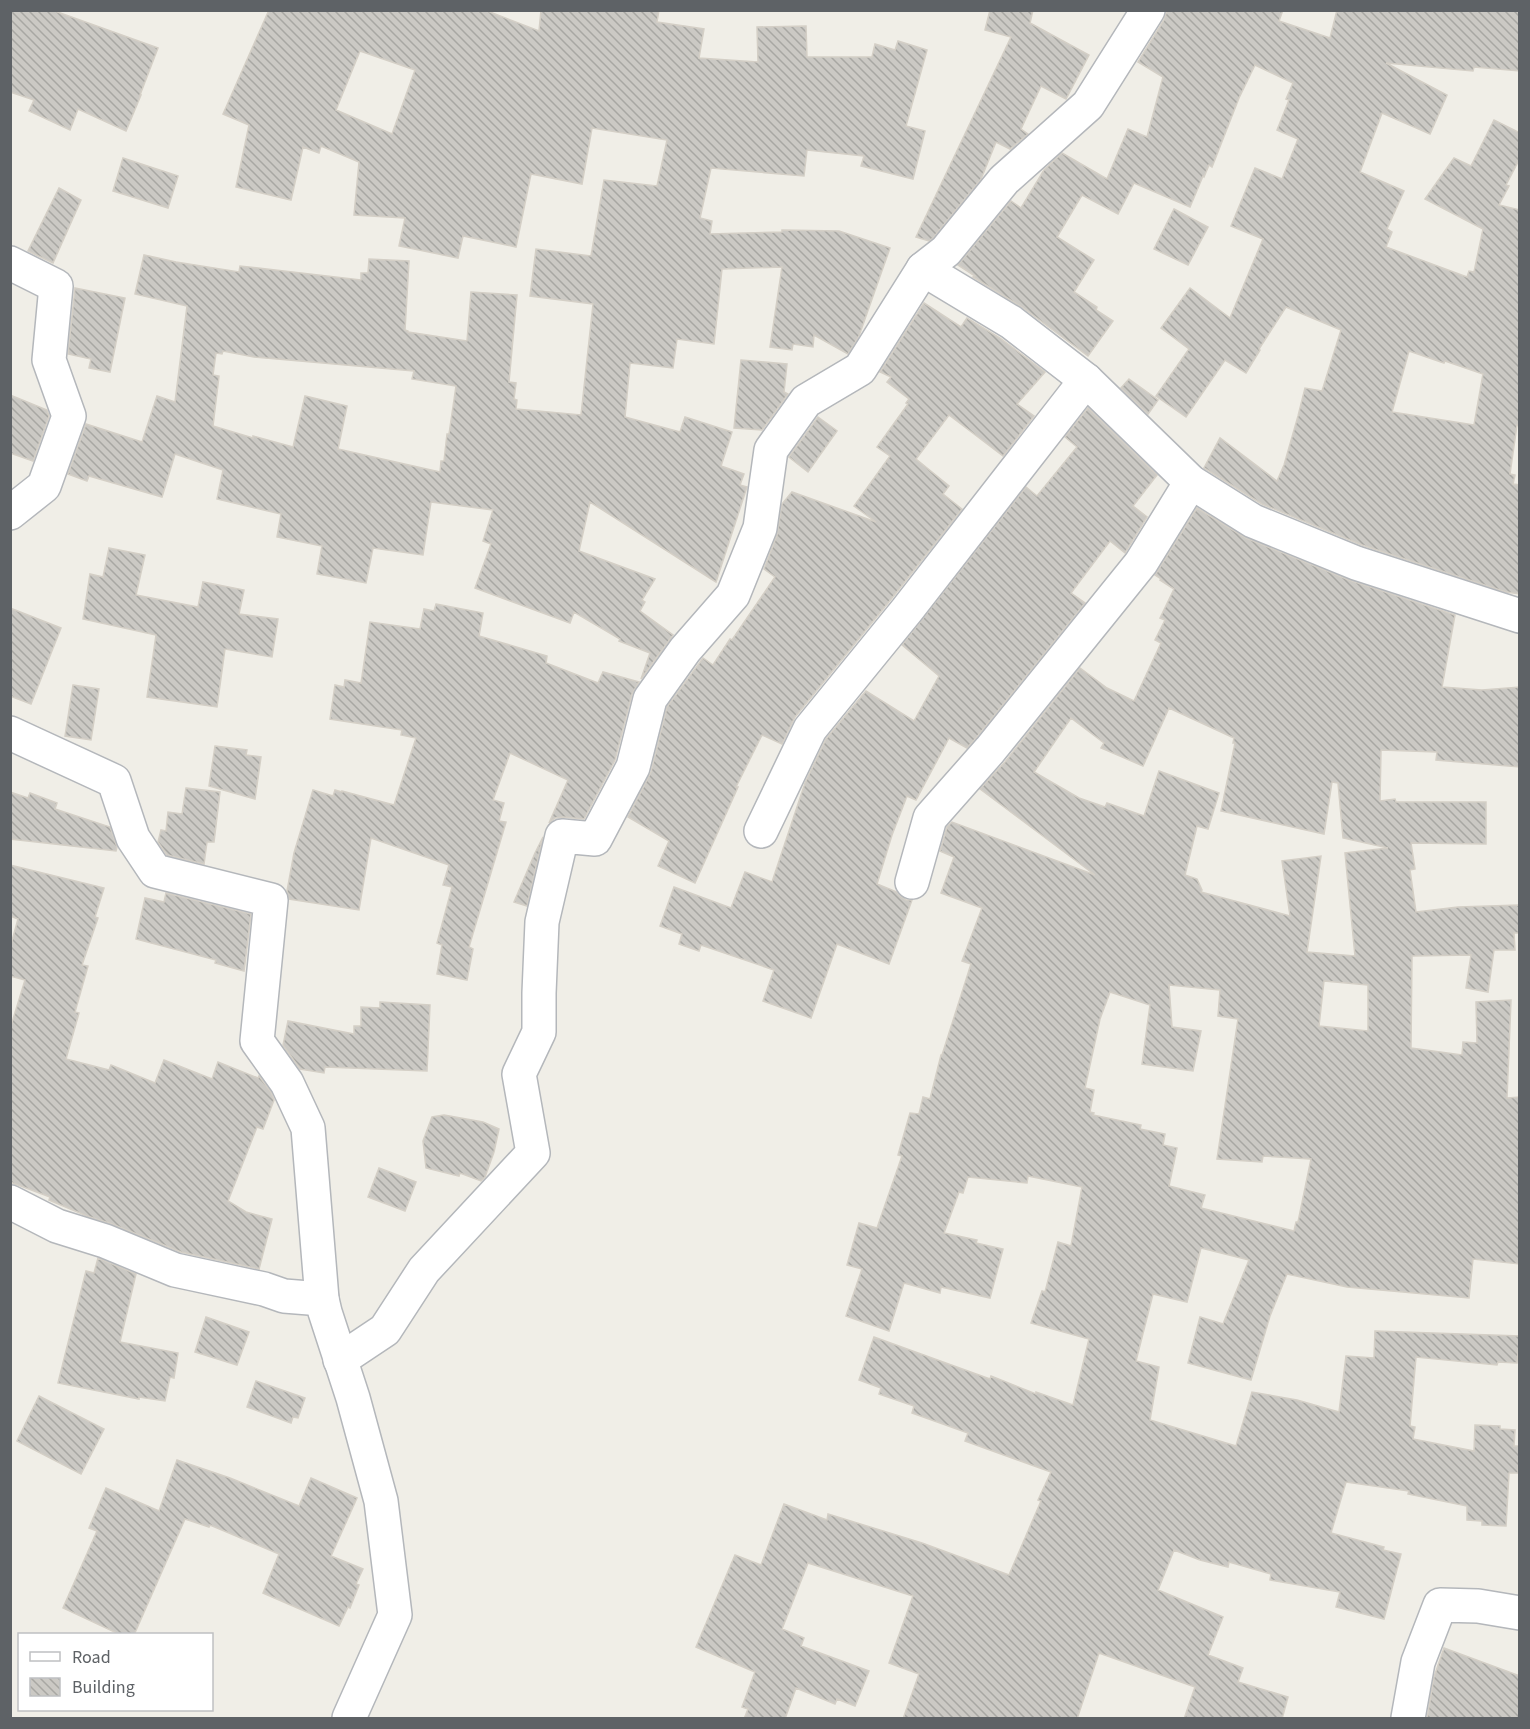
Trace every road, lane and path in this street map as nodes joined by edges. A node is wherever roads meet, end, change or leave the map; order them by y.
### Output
1 (1148, 10) edge
2 (10, 264) edge
3 (922, 269) junction
4 (1086, 380) junction
5 (1191, 482) junction
6 (10, 513) edge
7 (1520, 616) edge
8 (10, 733) edge
9 (761, 831) dead end
10 (912, 882) dead end
11 (10, 1202) edge
12 (322, 1299) junction
13 (340, 1360) junction
14 (1520, 1613) edge
15 (349, 1719) edge
16 (1408, 1719) edge

1 - 3 street
2 - 6 street
3 - 4 street
3 - 13 street
4 - 5 street
4 - 9 street
5 - 7 street
5 - 10 street
8 - 12 street
11 - 12 street
12 - 13 street
13 - 15 street
14 - 16 street

